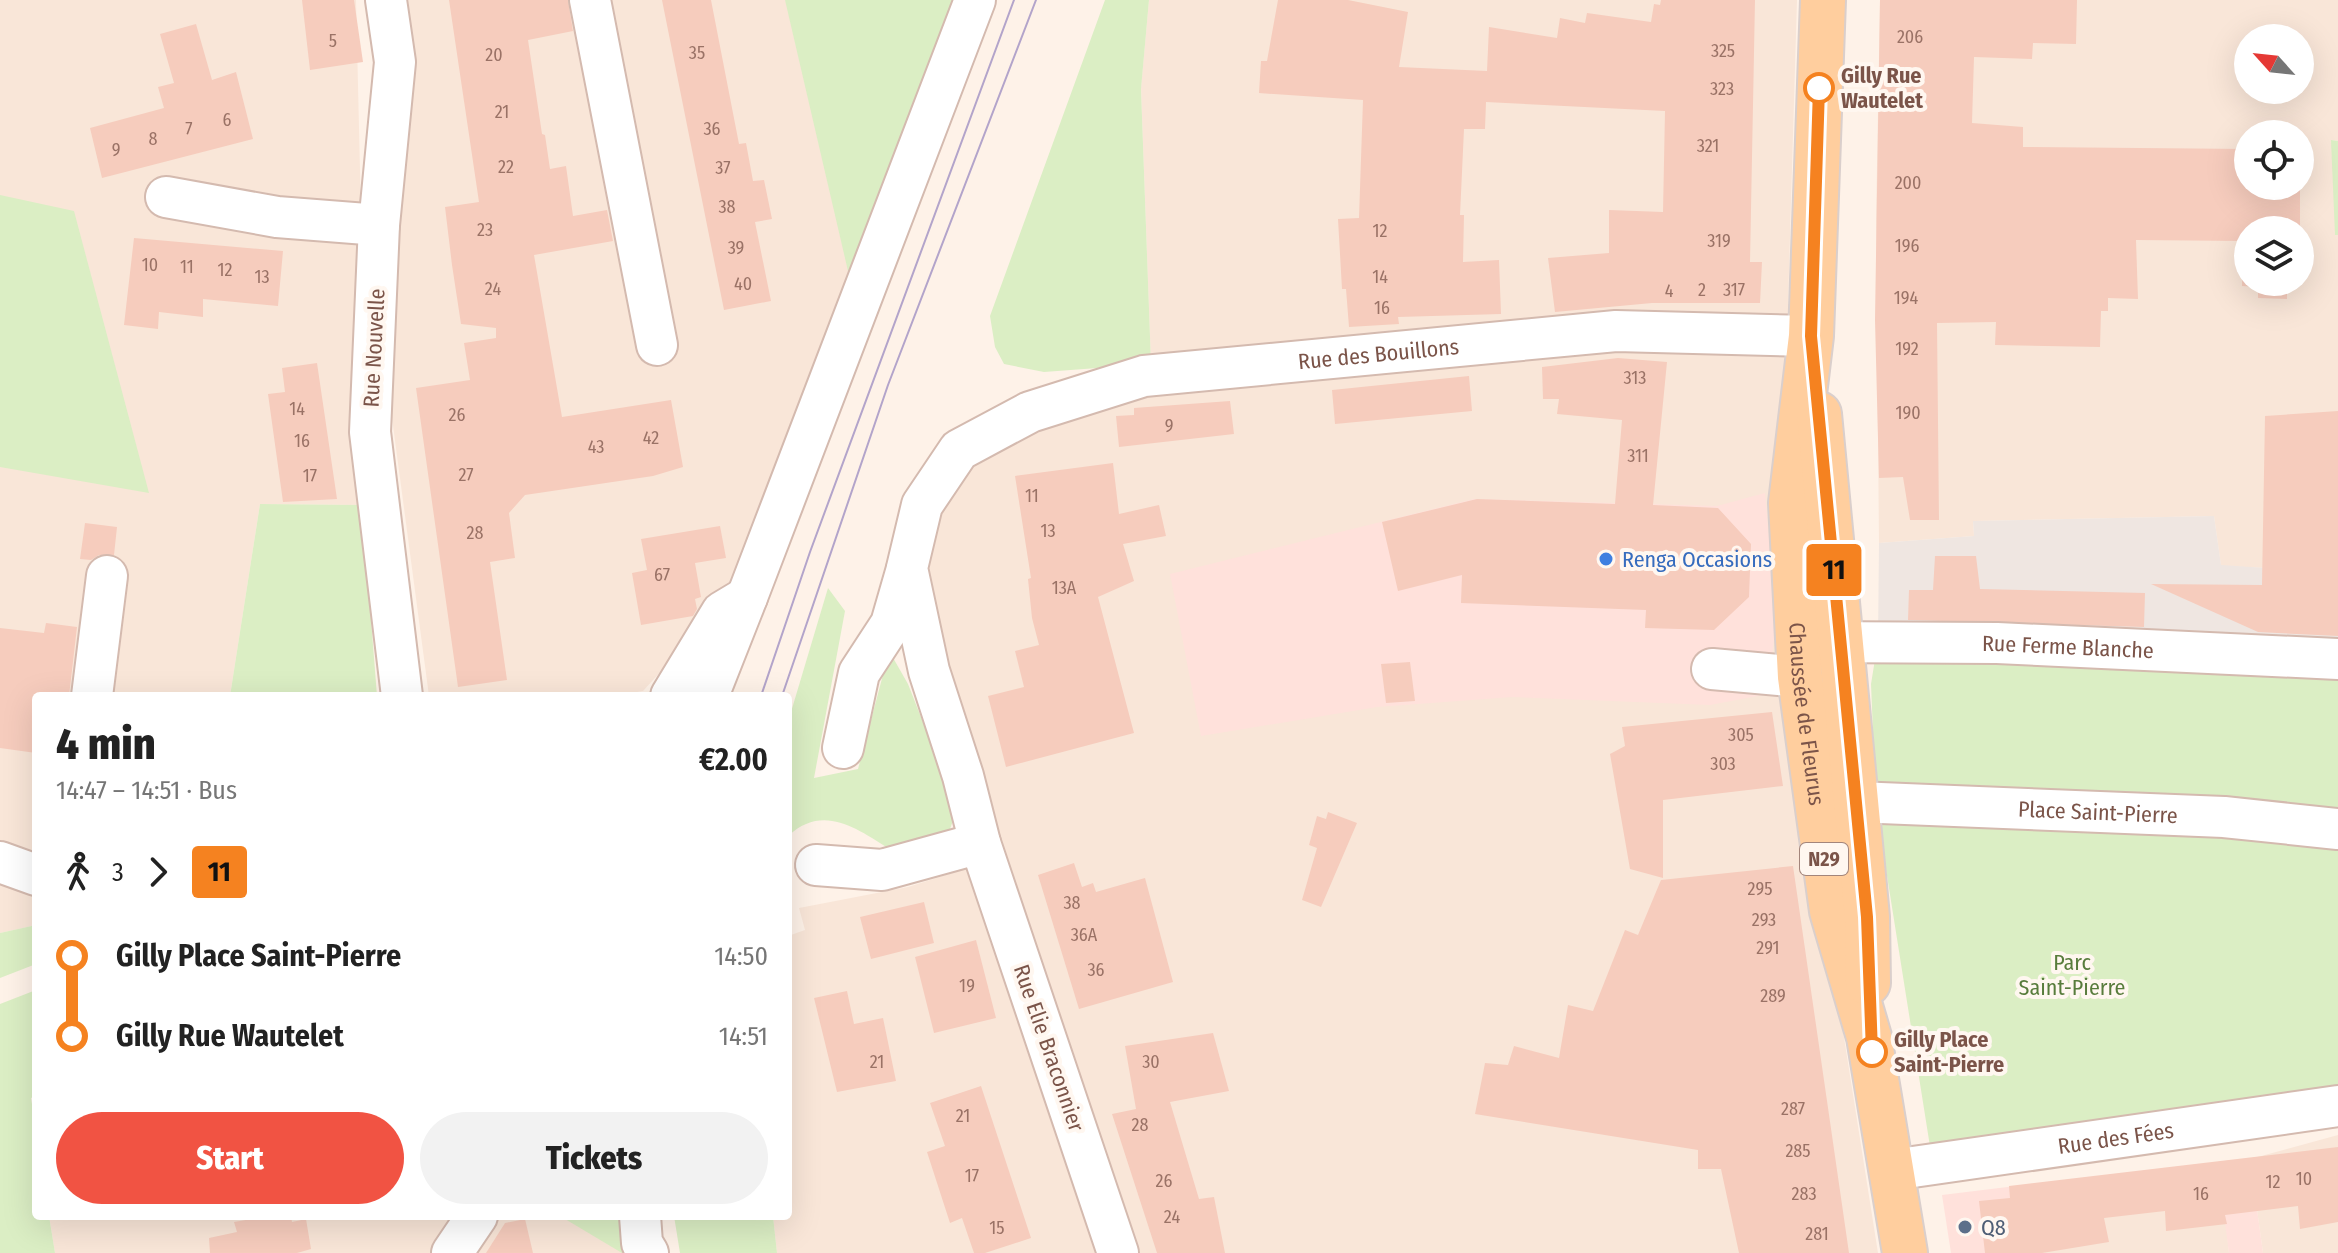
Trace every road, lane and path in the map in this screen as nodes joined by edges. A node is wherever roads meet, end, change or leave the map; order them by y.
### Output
1 (386, 0) edge
2 (590, 0) edge
3 (975, 0) edge
4 (1823, 0) edge
5 (166, 197) dead end
6 (379, 225) junction
7 (1811, 336) junction
8 (657, 345) dead end
9 (959, 450) joint
10 (907, 568) junction
11 (107, 576) dead end
12 (747, 597) junction
13 (1813, 654) junction
14 (2338, 659) edge
15 (1712, 669) dead end
16 (92, 692) edge
17 (402, 692) edge
18 (673, 692) edge
19 (710, 692) edge
20 (843, 748) dead end
21 (1856, 802) junction
22 (2338, 829) edge
23 (980, 843) junction
24 (0, 862) edge
25 (816, 865) dead end
26 (32, 874) edge
27 (1869, 1037) junction
28 (2338, 1106) edge
29 (1892, 1170) junction
30 (474, 1220) edge
31 (640, 1220) edge
32 (662, 1220) edge
33 (452, 1253) edge
34 (648, 1253) edge
35 (662, 1253) edge
36 (1118, 1253) edge
37 (1905, 1253) edge

1 - 6 street, Rue Nouvelle
2 - 8 street
3 - 12 street
4 - 7 main road, Chaussée de Fleurus / N29
5 - 6 street
6 - 17 street, Rue Nouvelle
7 - 9 street, Rue des Bouillons
7 - 13 main road, Chaussée de Fleurus / N29
9 - 10 street, Rue Elie Braconnier
10 - 20 street
10 - 23 street, Rue Elie Braconnier
11 - 16 street
12 - 18 street
12 - 19 street
13 - 14 street, Rue Ferme Blanche
13 - 15 street, Rue Ferme Blanche
13 - 21 main road, Chaussée de Fleurus / N29
13 - 27 main road, Chaussée de Fleurus / N29
21 - 22 street, Place Saint-Pierre
21 - 27 main road, Chaussée de Fleurus / N29
23 - 25 street
23 - 36 street, Rue Elie Braconnier
24 - 26 street
27 - 29 main road, Chaussée de Fleurus / N29
28 - 29 street, Rue des Fées
29 - 37 main road, Chaussée de Fleurus / N29
30 - 33 street
31 - 34 street
32 - 35 street

